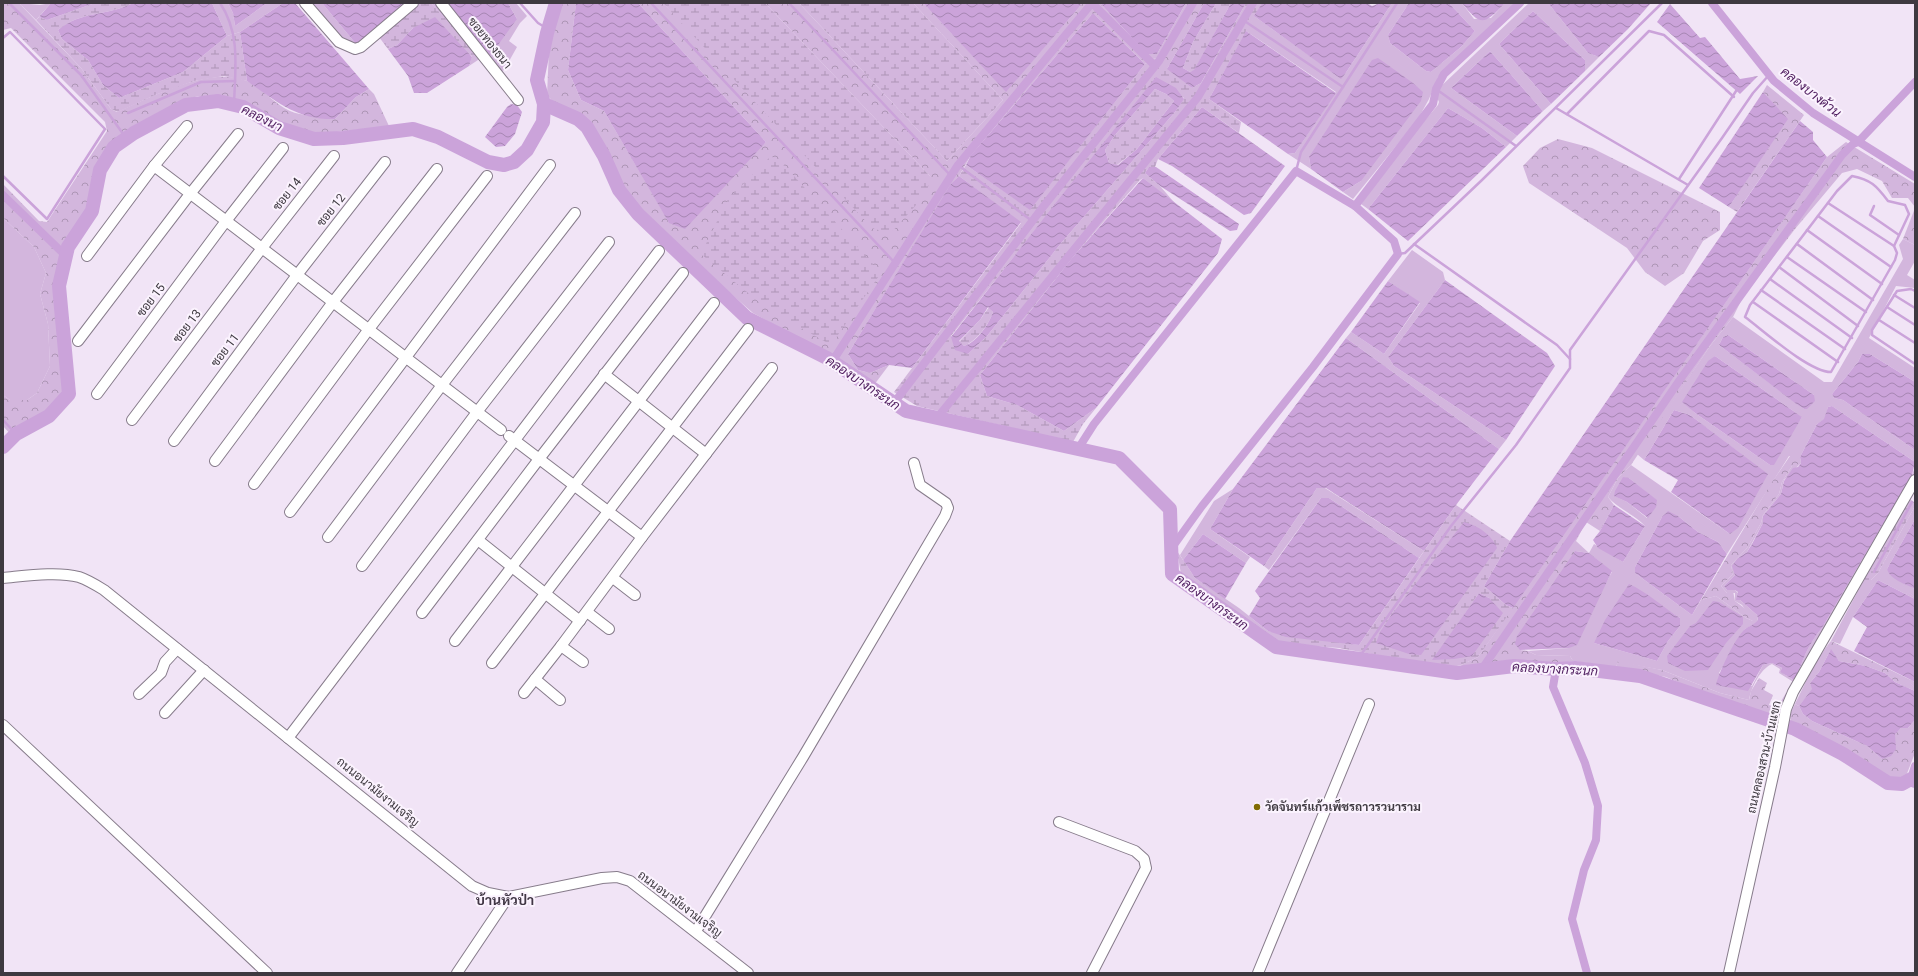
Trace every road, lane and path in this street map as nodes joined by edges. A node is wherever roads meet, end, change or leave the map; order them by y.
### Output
1 (305, 3) edge
2 (413, 3) edge
3 (441, 3) edge
4 (518, 100) dead end
5 (187, 126) dead end
6 (238, 134) dead end
7 (283, 148) dead end
8 (334, 156) dead end
9 (385, 162) dead end
10 (550, 165) dead end
11 (154, 166) junction
12 (437, 169) dead end
13 (487, 176) dead end
14 (190, 194) junction
15 (575, 213) dead end
16 (226, 221) junction
17 (609, 242) dead end
18 (262, 248) junction
19 (659, 251) dead end
20 (86, 256) dead end
21 (683, 273) dead end
22 (297, 275) junction
23 (333, 302) junction
24 (714, 303) dead end
25 (369, 329) junction
26 (748, 329) dead end
27 (78, 341) dead end
28 (406, 357) junction
29 (772, 368) dead end
30 (604, 374) junction
31 (442, 384) junction
32 (97, 394) dead end
33 (639, 400) junction
34 (477, 412) junction
35 (132, 420) dead end
36 (672, 427) junction
37 (509, 436) junction
38 (174, 441) dead end
39 (706, 454) junction
40 (539, 459) junction
41 (214, 461) dead end
42 (914, 463) dead end
43 (1915, 480) edge
44 (254, 484) dead end
45 (574, 485) junction
46 (608, 511) junction
47 (290, 512) dead end
48 (328, 536) dead end
49 (642, 536) junction
50 (478, 540) junction
51 (362, 566) dead end
52 (512, 567) junction
53 (3, 578) edge
54 (613, 578) junction
55 (546, 593) junction
56 (635, 595) dead end
57 (587, 612) junction
58 (422, 613) dead end
59 (580, 621) junction
60 (609, 629) dead end
61 (455, 641) dead end
62 (561, 646) junction
63 (177, 649) junction
64 (492, 662) dead end
65 (582, 662) dead end
66 (204, 670) junction
67 (535, 680) junction
68 (524, 693) dead end
69 (139, 694) dead end
70 (560, 700) dead end
71 (1369, 704) dead end
72 (166, 713) dead end
73 (3, 725) edge
74 (288, 738) junction
75 (1059, 822) dead end
76 (508, 897) junction
77 (696, 931) junction
78 (267, 973) edge
79 (457, 973) edge
80 (748, 973) edge
81 (1092, 973) edge
82 (1258, 973) edge
83 (1729, 973) edge

1 - 2 street
3 - 4 street, ซอยทองธนา
5 - 11 street
6 - 14 street
7 - 16 street, ซอย 15
8 - 18 street, ซอย 14
9 - 22 street, ซอย 12
10 - 28 street
11 - 14 street
11 - 20 street
12 - 23 street
13 - 25 street
14 - 16 street
14 - 27 street
15 - 31 street
16 - 18 street
16 - 32 street, ซอย 15
17 - 34 street
18 - 22 street
18 - 35 street, ซอย 13
19 - 37 street
21 - 30 street
22 - 23 street
22 - 38 street, ซอย 11
23 - 25 street
23 - 41 street
24 - 33 street
25 - 28 street
25 - 44 street
26 - 36 street
28 - 31 street
28 - 47 street
29 - 39 street
30 - 33 street
30 - 40 street
31 - 34 street
31 - 48 street
33 - 36 street
33 - 45 street
34 - 37 street
34 - 51 street
36 - 39 street
36 - 46 street
37 - 40 street
37 - 74 street
39 - 49 street
40 - 45 street
40 - 50 street
42 - 77 street
43 - 83 street, ถนนคลองสวน-บ้านแขก
45 - 46 street
45 - 52 street
46 - 49 street
46 - 55 street
49 - 54 street
50 - 52 street
50 - 58 street
52 - 55 street
52 - 61 street
53 - 63 street, ถนนอนามัยงามเจริญ
54 - 56 street
54 - 57 street
55 - 59 street
55 - 64 street
57 - 59 street
57 - 60 street
59 - 62 street
62 - 65 street
62 - 67 street
63 - 66 street, ถนนอนามัยงามเจริญ
63 - 69 street
66 - 72 street
66 - 74 street, ถนนอนามัยงามเจริญ
67 - 68 street
67 - 70 street
71 - 82 street
73 - 78 street
74 - 76 street, ถนนอนามัยงามเจริญ
75 - 81 street
76 - 77 street, ถนนอนามัยงามเจริญ
76 - 79 street
77 - 80 street, ถนนอนามัยงามเจริญ

